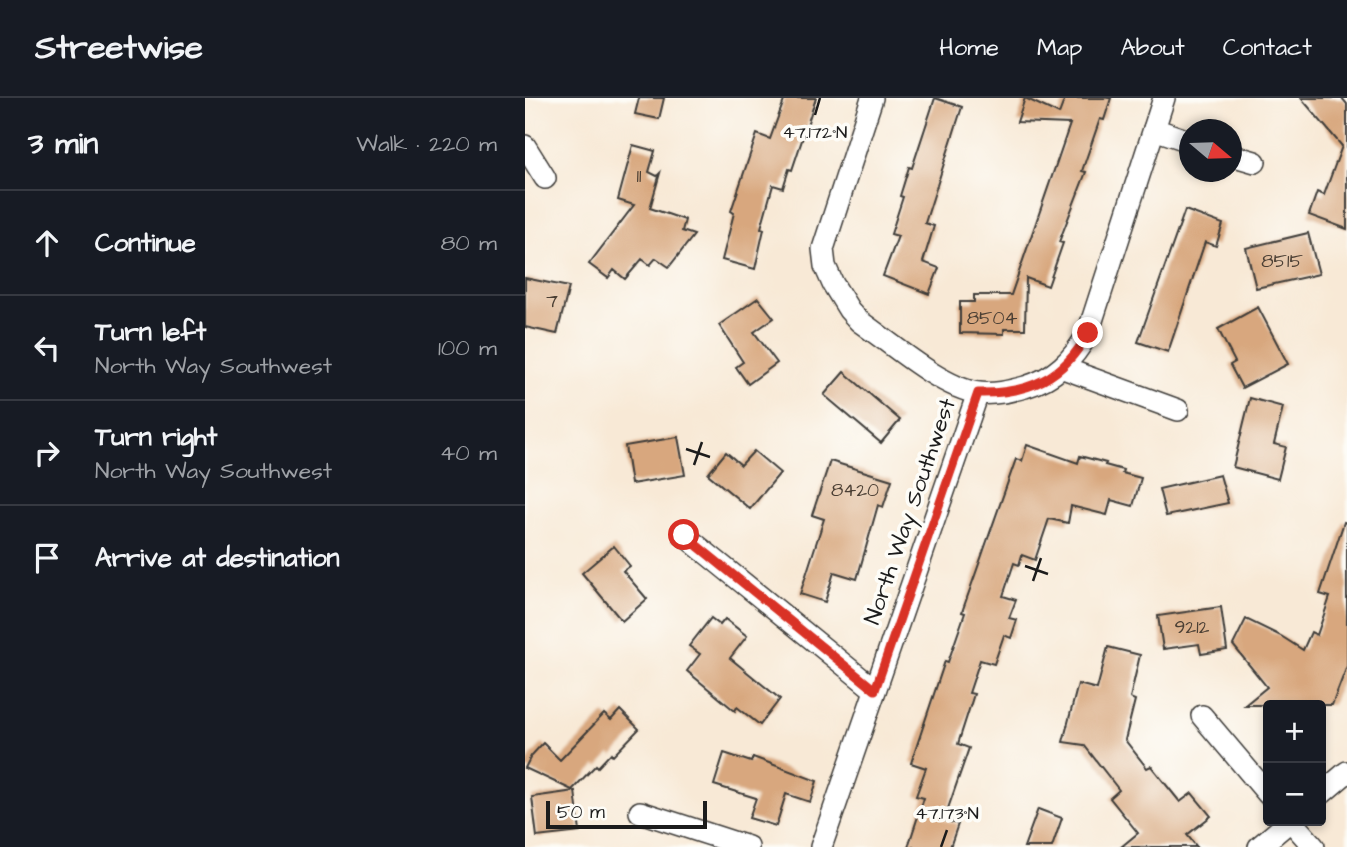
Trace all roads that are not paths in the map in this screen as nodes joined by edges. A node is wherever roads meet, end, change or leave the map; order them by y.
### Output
1 (872, 98) edge
2 (1164, 98) edge
3 (1154, 129) junction
4 (1179, 138) edge
5 (525, 146) edge
6 (1242, 158) edge
7 (1255, 162) dead end
8 (545, 178) dead end
9 (1063, 368) junction
10 (978, 393) junction
11 (1178, 410) dead end
12 (684, 535) dead end
13 (875, 690) junction
14 (1202, 716) dead end
15 (1347, 772) edge
16 (1263, 788) edge
17 (1326, 790) edge
18 (640, 812) dead end
19 (1284, 826) edge
20 (1295, 826) edge
21 (748, 847) edge
22 (821, 847) edge
23 (1259, 847) edge
24 (1314, 847) edge

1 - 10 street
2 - 3 street, North Way Southwest
3 - 4 street
3 - 9 street, North Way Southwest
5 - 8 street
6 - 7 street
9 - 10 street, North Way Southwest
9 - 11 street
10 - 13 street, North Way Southwest
12 - 13 street
13 - 22 street, North Way Southwest
14 - 16 street
15 - 17 street
18 - 21 street
19 - 23 street
20 - 24 street

